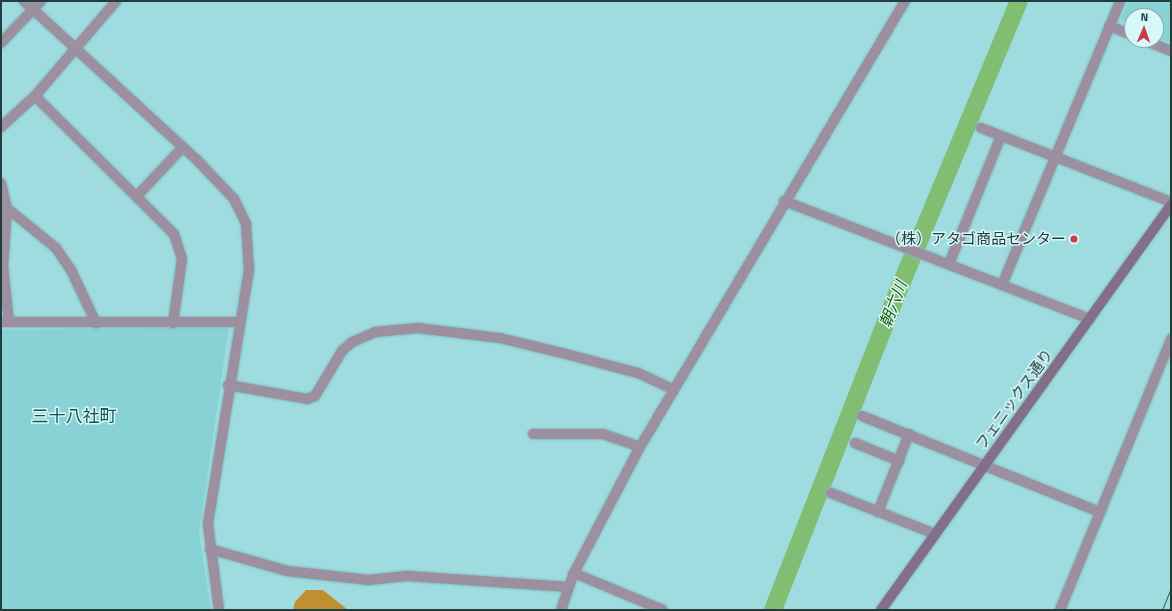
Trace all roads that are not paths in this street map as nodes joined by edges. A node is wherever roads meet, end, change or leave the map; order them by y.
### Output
1 (24, 1) edge
2 (41, 1) edge
3 (116, 1) edge
4 (904, 1) edge
5 (1120, 1) edge
6 (34, 9) junction
7 (1110, 26) junction
8 (1124, 32) edge
9 (1, 43) edge
10 (78, 47) junction
11 (35, 96) junction
12 (1, 127) edge
13 (981, 128) dead end
14 (1001, 136) junction
15 (183, 147) junction
16 (1055, 157) junction
17 (1, 183) edge
18 (137, 196) junction
19 (784, 201) junction
20 (1171, 204) edge
21 (7, 208) junction
22 (949, 264) junction
23 (1002, 285) junction
24 (1090, 319) junction
25 (5, 322) edge
26 (239, 322) junction
27 (96, 323) junction
28 (174, 323) junction
29 (1171, 339) edge
30 (228, 385) junction
31 (673, 389) junction
32 (862, 416) dead end
33 (533, 434) dead end
34 (909, 434) junction
35 (855, 443) dead end
36 (640, 447) junction
37 (899, 461) junction
38 (984, 466) junction
39 (831, 493) dead end
40 (878, 512) junction
41 (1100, 512) junction
42 (935, 534) junction
43 (210, 549) junction
44 (574, 573) junction
45 (568, 587) junction
46 (219, 610) edge
47 (561, 610) edge
48 (663, 610) edge
49 (881, 610) edge
50 (1060, 610) edge

1 - 6 street
2 - 6 street
3 - 10 street
4 - 19 street
5 - 7 street
6 - 9 street
6 - 10 street
7 - 8 street
7 - 16 street
10 - 11 street
10 - 15 street
11 - 12 street
11 - 18 street
13 - 14 street
14 - 16 street
14 - 22 street
15 - 18 street
15 - 26 street
16 - 20 street
16 - 23 street
17 - 21 street
18 - 28 street
19 - 22 street
19 - 31 street
20 - 24 main road, フェニックス通り
21 - 25 street
21 - 27 street
22 - 23 street
23 - 24 street
24 - 38 main road, フェニックス通り
25 - 27 street
26 - 28 street
26 - 30 street
27 - 28 street
29 - 41 street
30 - 31 street
30 - 43 street
31 - 36 street
32 - 34 street
33 - 36 street
34 - 37 street
34 - 38 street
35 - 37 street
36 - 44 street
37 - 40 street
38 - 41 street
38 - 42 main road, フェニックス通り
39 - 40 street
40 - 42 street
41 - 50 street
42 - 49 main road, フェニックス通り
43 - 45 street
43 - 46 street
44 - 45 street
44 - 48 street
45 - 47 street

